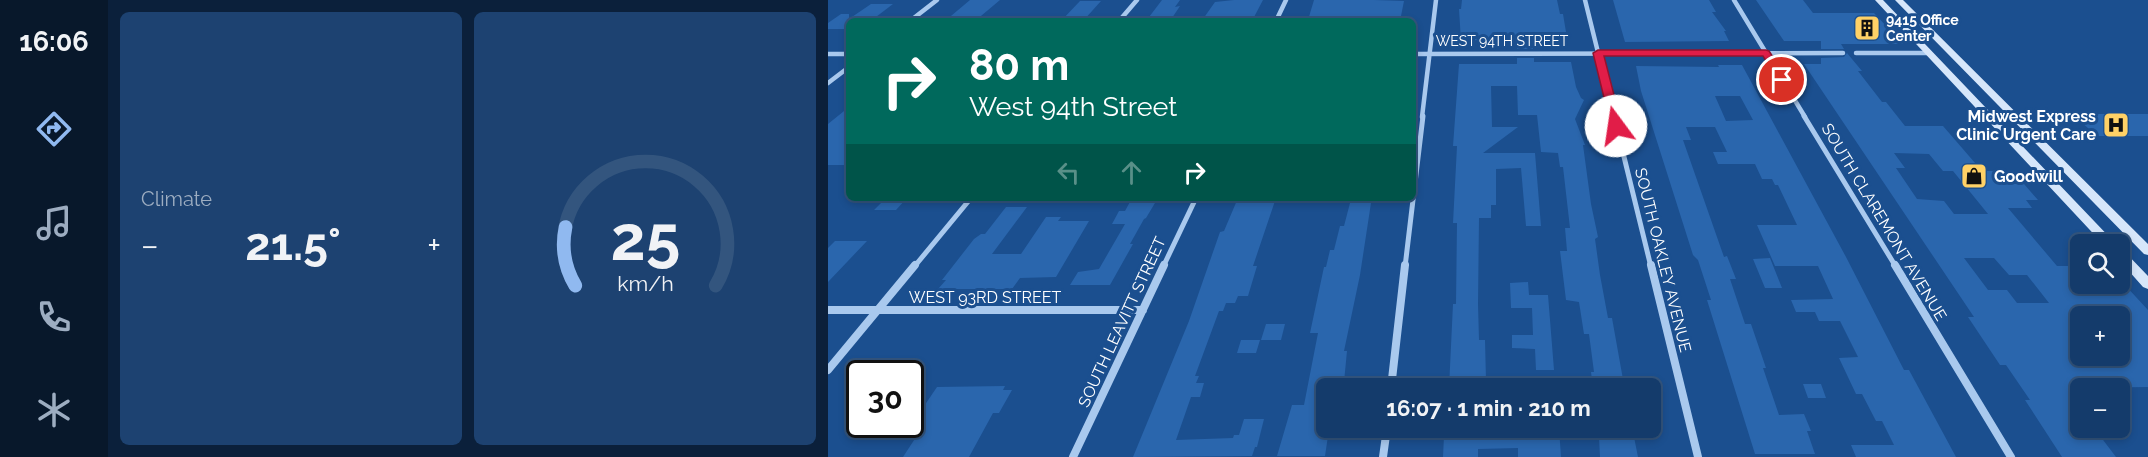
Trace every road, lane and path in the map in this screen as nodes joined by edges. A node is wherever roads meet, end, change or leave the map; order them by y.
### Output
1 (937, 0) edge
2 (1137, 0) edge
3 (1286, 0) edge
4 (1436, 0) edge
5 (1585, 0) edge
6 (1734, 0) edge
7 (1879, 0) edge
8 (1899, 0) edge
9 (914, 18) edge
10 (1122, 18) edge
11 (1277, 18) edge
12 (1598, 53) junction
13 (1766, 53) junction
14 (1843, 53) dead end
15 (1856, 53) dead end
16 (1928, 53) junction
17 (828, 54) edge
18 (846, 54) edge
19 (1416, 54) edge
20 (1430, 54) junction
21 (846, 69) edge
22 (828, 83) edge
23 (1416, 174) edge
24 (969, 201) edge
25 (1195, 201) edge
26 (1413, 201) edge
27 (2100, 234) edge
28 (2148, 251) edge
29 (2130, 265) edge
30 (2148, 284) edge
31 (828, 310) edge
32 (878, 310) junction
33 (1143, 310) junction
34 (828, 369) edge
35 (1392, 378) edge
36 (1386, 438) edge
37 (1073, 457) edge
38 (1383, 457) edge
39 (1698, 457) edge
40 (2010, 457) edge

1 - 9 street
2 - 10 street
3 - 11 street
4 - 20 street
5 - 12 street, SOUTH OAKLEY AVENUE
6 - 13 street, SOUTH CLAREMONT AVENUE
7 - 16 main road
8 - 28 main road
12 - 13 street, WEST 94TH STREET
12 - 20 street, WEST 94TH STREET
12 - 39 street, SOUTH OAKLEY AVENUE
13 - 14 street, WEST 94TH STREET
13 - 40 street, SOUTH CLAREMONT AVENUE
15 - 16 street
16 - 27 main road
17 - 18 street
19 - 20 street, WEST 94TH STREET
20 - 23 street
21 - 22 street
24 - 32 street
25 - 33 street, SOUTH LEAVITT STREET
26 - 35 street
29 - 30 main road
31 - 32 street, WEST 93RD STREET
32 - 33 street, WEST 93RD STREET
32 - 34 street
33 - 37 street, SOUTH LEAVITT STREET
36 - 38 street

